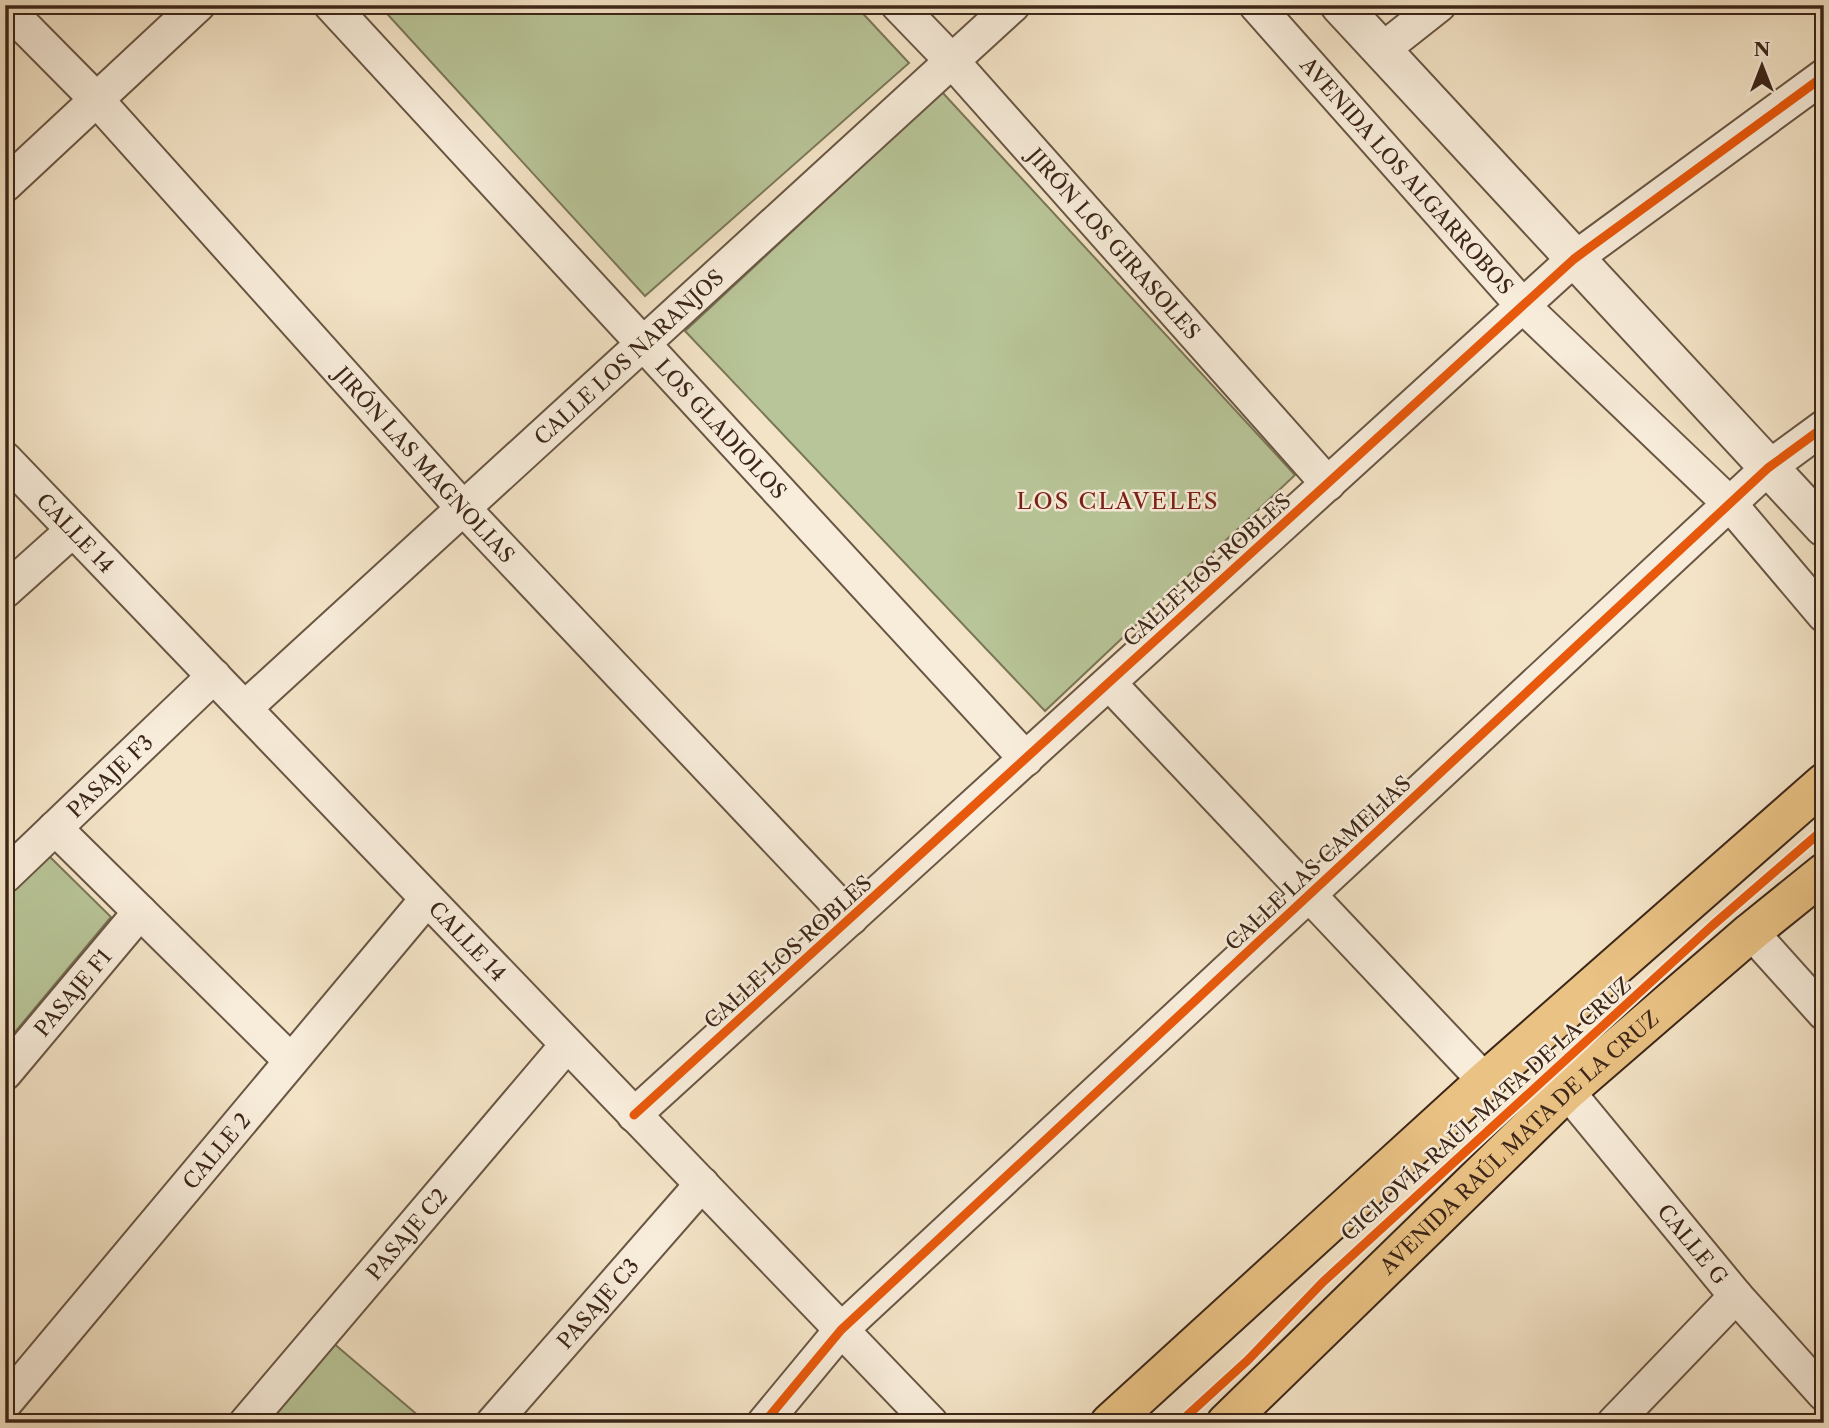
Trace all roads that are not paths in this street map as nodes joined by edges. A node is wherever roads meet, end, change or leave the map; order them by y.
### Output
1 (198, 5) edge
2 (331, 5) edge
3 (898, 5) edge
4 (1013, 5) edge
5 (1256, 5) edge
6 (1340, 5) edge
7 (1439, 5) edge
8 (5, 6) edge
9 (1382, 50) junction
10 (952, 61) junction
11 (1824, 76) edge
12 (96, 99) junction
13 (5, 185) edge
14 (1574, 259) junction
15 (1523, 306) junction
16 (643, 343) junction
17 (1824, 427) edge
18 (5, 459) edge
19 (1768, 468) junction
20 (1328, 484) junction
21 (1730, 503) junction
22 (463, 508) junction
23 (1824, 527) edge
24 (73, 530) junction
25 (5, 591) edge
26 (1824, 615) edge
27 (214, 676) junction
28 (1109, 683) junction
29 (245, 708) junction
30 (1026, 759) junction
31 (1824, 783) edge
32 (55, 828) junction
33 (1824, 873) edge
34 (5, 876) edge
35 (1308, 896) junction
36 (427, 899) junction
37 (140, 912) junction
38 (851, 918) junction
39 (1751, 932) junction
40 (1824, 1013) edge
41 (567, 1045) junction
42 (291, 1061) junction
43 (5, 1073) edge
44 (1485, 1081) junction
45 (1567, 1091) junction
46 (634, 1115) junction
47 (702, 1184) junction
48 (1736, 1296) junction
49 (841, 1330) junction
50 (1824, 1394) edge
51 (5, 1403) edge
52 (246, 1423) edge
53 (492, 1423) edge
54 (764, 1423) edge
55 (931, 1423) edge
56 (1110, 1423) edge
57 (1226, 1423) edge
58 (1614, 1423) edge

1 - 12 street
2 - 16 street, LOS GLADIOLOS
3 - 10 street, JIRÓN LOS GIRASOLES
4 - 10 street, CALLE LOS NARANJOS
5 - 15 street, AVENIDA LOS ALGARROBOS
6 - 9 street
7 - 9 street
8 - 12 street, JIRÓN LAS MAGNOLIAS
9 - 14 street
10 - 16 street, CALLE LOS NARANJOS
10 - 20 street, JIRÓN LOS GIRASOLES
11 - 14 street, CALLE LOS ROBLES
12 - 13 street
12 - 22 street, JIRÓN LAS MAGNOLIAS
14 - 15 street, CALLE LOS ROBLES
14 - 19 street
15 - 20 street, CALLE LOS ROBLES
15 - 21 street, AVENIDA LOS ALGARROBOS
16 - 22 street, CALLE LOS NARANJOS
16 - 30 street, LOS GLADIOLOS
17 - 19 street, CALLE LAS CAMELIAS
18 - 24 street, CALLE 14
19 - 21 street, CALLE LAS CAMELIAS
19 - 23 street
20 - 28 street, CALLE LOS ROBLES
21 - 26 street, AVENIDA LOS ALGARROBOS
21 - 35 street, CALLE LAS CAMELIAS
22 - 29 street, CALLE LOS NARANJOS
22 - 38 street, JIRÓN LAS MAGNOLIAS
24 - 25 street
24 - 27 street, CALLE 14
27 - 29 street, CALLE 14
27 - 32 street, PASAJE F3
28 - 30 street, CALLE LOS ROBLES
28 - 35 street
29 - 36 street, CALLE 14
30 - 38 street, CALLE LOS ROBLES
31 - 44 main road
32 - 34 street, PASAJE F3
32 - 37 street
33 - 39 main road, AVENIDA RAÚL MATA DE LA CRUZ
35 - 44 street
35 - 49 street, CALLE LAS CAMELIAS
36 - 41 street, CALLE 14
36 - 42 street, CALLE 2
37 - 42 street
37 - 43 street, PASAJE F1
38 - 46 street, CALLE LOS ROBLES
39 - 40 street
39 - 45 main road, AVENIDA RAÚL MATA DE LA CRUZ
41 - 46 street, CALLE 14
41 - 52 street, PASAJE C2
42 - 51 street, CALLE 2
44 - 56 main road
45 - 48 street, CALLE G
45 - 57 main road, AVENIDA RAÚL MATA DE LA CRUZ
46 - 47 street, CALLE 14
47 - 49 street, CALLE 14
47 - 53 street, PASAJE C3
48 - 50 street, CALLE G
48 - 58 street
49 - 54 street, CALLE LAS CAMELIAS
49 - 55 street, CALLE 14

